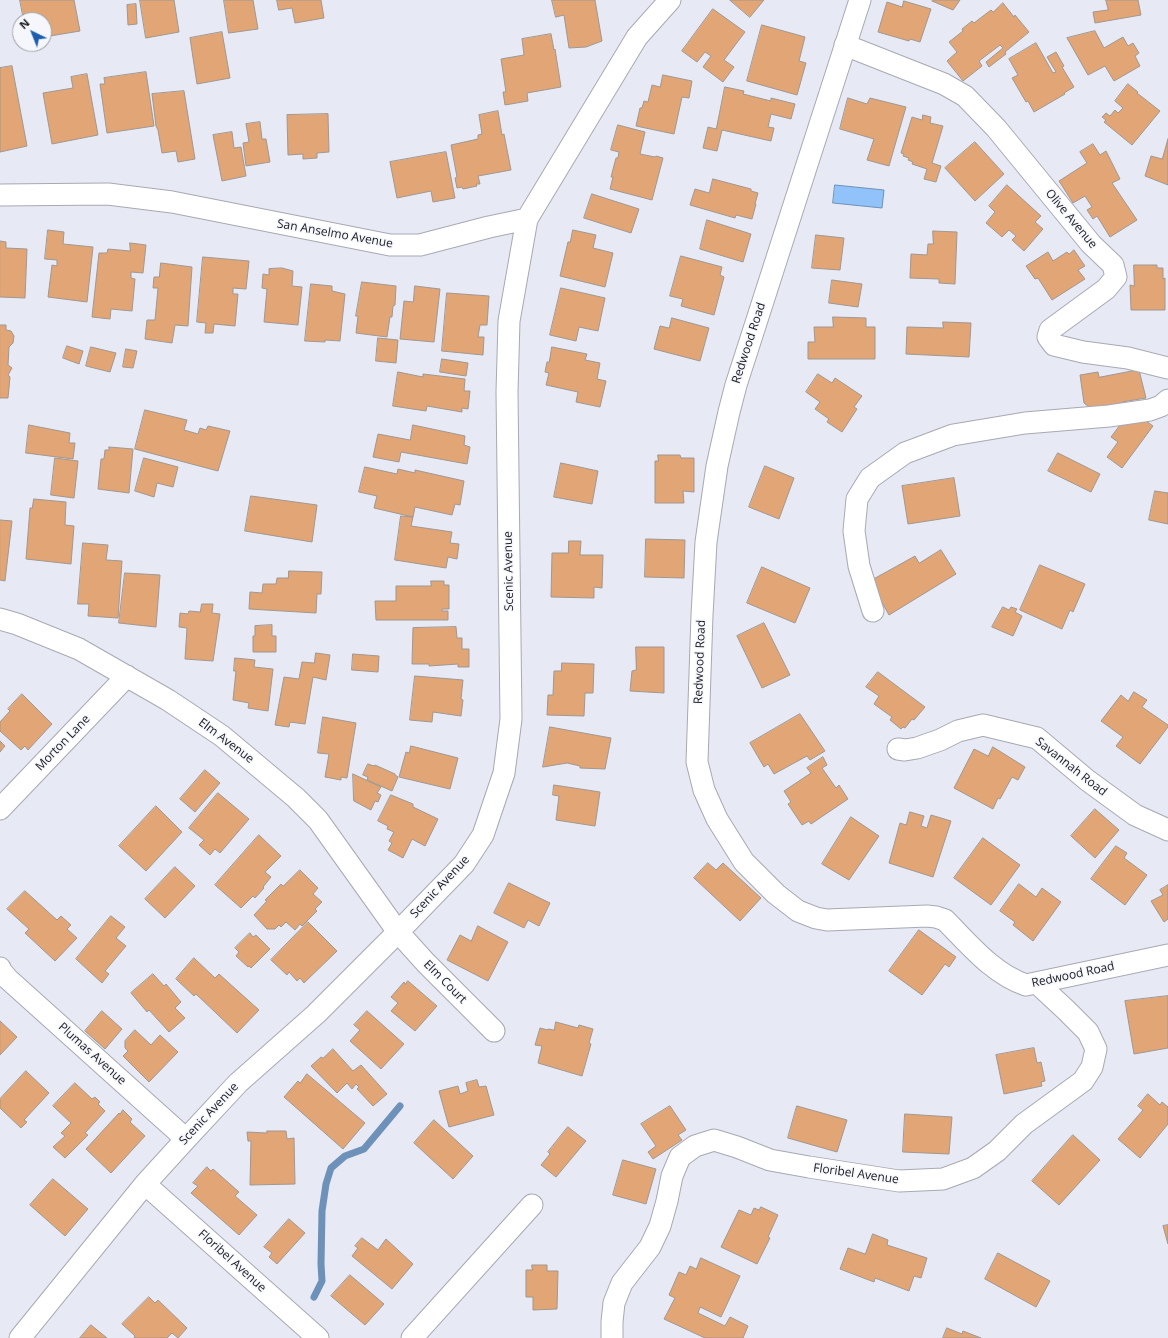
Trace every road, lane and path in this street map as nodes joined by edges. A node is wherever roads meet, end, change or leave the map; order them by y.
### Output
1 (670, 0) edge
2 (860, 0) edge
3 (845, 45) junction
4 (0, 195) edge
5 (527, 219) junction
6 (1168, 368) edge
7 (1168, 400) edge
8 (873, 611) dead end
9 (0, 619) edge
10 (127, 676) junction
11 (898, 749) dead end
12 (0, 810) edge
13 (1168, 830) edge
14 (398, 932) junction
15 (1168, 955) edge
16 (0, 968) edge
17 (1038, 984) junction
18 (494, 1031) dead end
19 (186, 1139) junction
20 (145, 1184) junction
21 (532, 1205) dead end
22 (20, 1338) edge
23 (318, 1338) edge
24 (412, 1338) edge
25 (612, 1338) edge

1 - 5 street
2 - 3 street, Redwood Road
3 - 6 street, Olive Avenue
3 - 17 street, Redwood Road
4 - 5 street, San Anselmo Avenue
5 - 14 street, Scenic Avenue
7 - 8 street
9 - 10 street, Elm Avenue
10 - 12 street, Morton Lane
10 - 14 street, Elm Avenue
11 - 13 street, Savannah Road
14 - 18 street, Elm Court
14 - 19 street, Scenic Avenue
15 - 17 street, Redwood Road
16 - 19 street, Plumas Avenue
17 - 25 street, Floribel Avenue
19 - 20 street, Scenic Avenue
20 - 22 street, Scenic Avenue
20 - 23 street, Floribel Avenue
21 - 24 street

